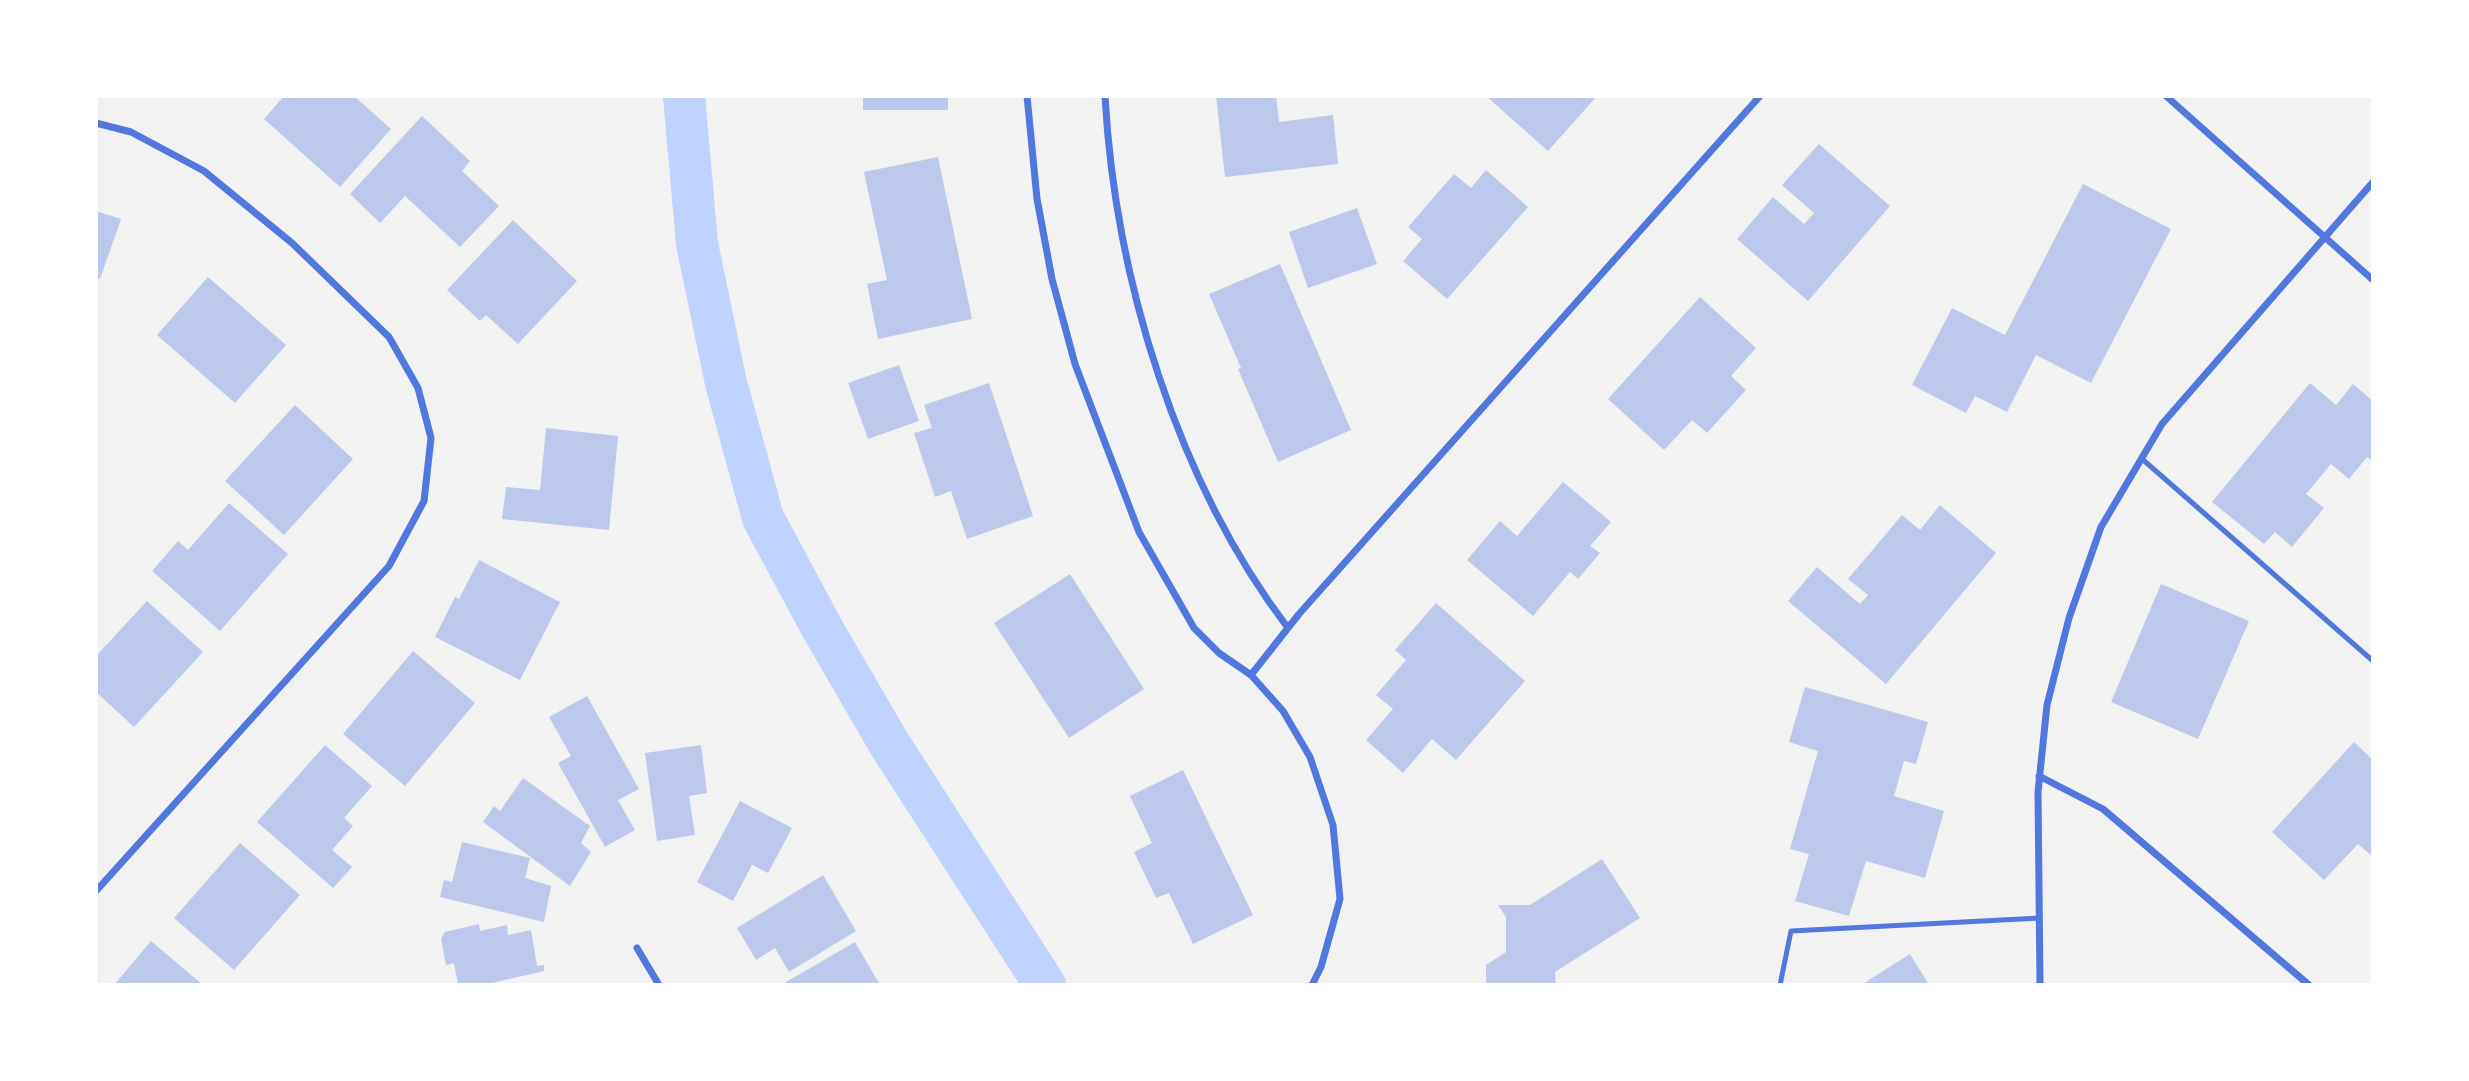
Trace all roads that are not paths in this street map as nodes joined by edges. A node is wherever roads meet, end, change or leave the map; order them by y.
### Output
1 (1027, 96) edge
2 (1105, 96) edge
3 (1760, 96) edge
4 (2166, 96) edge
5 (96, 124) edge
6 (2373, 182) edge
7 (2324, 238) junction
8 (2373, 280) edge
9 (2141, 458) junction
10 (1288, 628) junction
11 (2373, 660) edge
12 (1251, 675) junction
13 (2039, 776) junction
14 (96, 891) edge
15 (2040, 918) junction
16 (637, 948) dead end
17 (659, 985) edge
18 (1312, 985) edge
19 (1780, 985) edge
20 (2040, 985) edge
21 (2309, 985) edge

1 - 12 street
2 - 10 street
3 - 10 street
4 - 7 street
5 - 14 street
6 - 7 street
7 - 8 street
7 - 9 street
9 - 11 lane
9 - 13 street
10 - 12 street
12 - 18 street
13 - 15 street
13 - 21 street
15 - 19 lane
15 - 20 street
16 - 17 street

